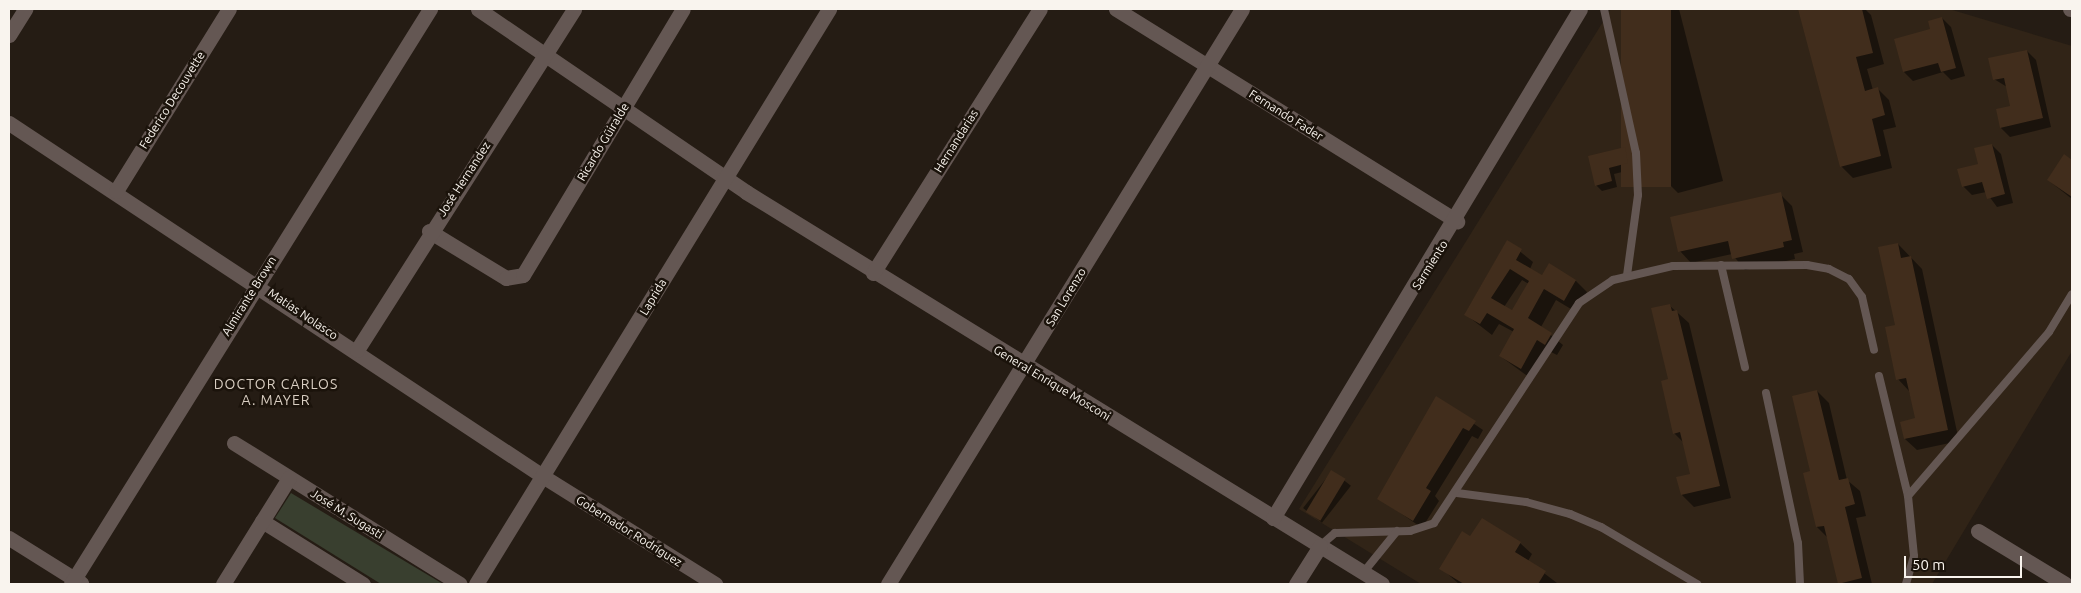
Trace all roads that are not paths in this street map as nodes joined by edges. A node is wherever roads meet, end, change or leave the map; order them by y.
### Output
1 (25, 9) edge
2 (229, 9) edge
3 (430, 9) edge
4 (478, 9) edge
5 (574, 9) edge
6 (683, 9) edge
7 (829, 9) edge
8 (1040, 9) edge
9 (1116, 9) edge
10 (1242, 9) edge
11 (1580, 9) edge
12 (1604, 9) edge
13 (9, 35) edge
14 (546, 54) junction
15 (1207, 66) junction
16 (624, 108) junction
17 (9, 123) edge
18 (725, 179) junction
19 (116, 191) junction
20 (1456, 221) junction
21 (430, 231) junction
22 (1721, 266) junction
23 (873, 273) junction
24 (1627, 275) junction
25 (256, 283) junction
26 (2072, 294) edge
27 (356, 350) junction
28 (1874, 350) dead end
29 (1024, 366) junction
30 (1745, 367) dead end
31 (1879, 376) dead end
32 (1766, 393) dead end
33 (234, 443) dead end
34 (544, 477) junction
35 (289, 478) junction
36 (1458, 493) junction
37 (1908, 496) junction
38 (1274, 518) junction
39 (262, 521) junction
40 (1397, 531) junction
41 (1978, 531) dead end
42 (9, 538) edge
43 (1320, 546) junction
44 (1363, 573) junction
45 (76, 582) edge
46 (223, 584) edge
47 (363, 584) edge
48 (460, 584) edge
49 (476, 584) edge
50 (715, 584) edge
51 (888, 584) edge
52 (1296, 584) edge
53 (1382, 584) edge
54 (1697, 584) edge
55 (1800, 584) edge
56 (1906, 584) edge
57 (2065, 584) edge

1 - 13 street
2 - 19 street, Federico Decouvette
3 - 25 street, Almirante Brown
4 - 14 street, General Enrique Mosconi
5 - 14 street, José Hernandez
6 - 16 street, Ricardo Güiralde
7 - 18 street, Laprida
8 - 23 street, Hernandarias
9 - 15 street, Fernando Fader
10 - 15 street, San Lorenzo
11 - 20 street, Sarmiento
12 - 24 lane
14 - 16 street, General Enrique Mosconi
14 - 21 street, José Hernandez
15 - 20 street, Fernando Fader
15 - 29 street, San Lorenzo
16 - 18 street, General Enrique Mosconi
16 - 21 street, Ricardo Güiralde
17 - 19 street, Matías Nolasco
18 - 23 street, General Enrique Mosconi
18 - 34 street, Laprida
19 - 25 street, Matías Nolasco
20 - 38 street, Sarmiento
21 - 27 street, José Hernandez
22 - 24 lane
22 - 28 lane
22 - 30 lane
23 - 29 street, General Enrique Mosconi
24 - 36 lane
25 - 27 street, Matías Nolasco
25 - 45 street, Almirante Brown
26 - 37 lane
27 - 34 street, Matías Nolasco
29 - 38 street, General Enrique Mosconi
29 - 51 street, San Lorenzo
31 - 37 lane
32 - 55 lane
33 - 35 street, José M. Sugasti
34 - 49 street, Laprida
34 - 50 street, Gobernador Rodríguez
35 - 39 street
35 - 48 street, José M. Sugasti
36 - 40 lane
36 - 54 lane
37 - 56 lane
38 - 43 street, General Enrique Mosconi
39 - 46 street
39 - 47 street
40 - 43 lane
40 - 44 lane
41 - 57 street
42 - 45 street
43 - 44 street, General Enrique Mosconi
43 - 52 street
44 - 53 street, General Enrique Mosconi

